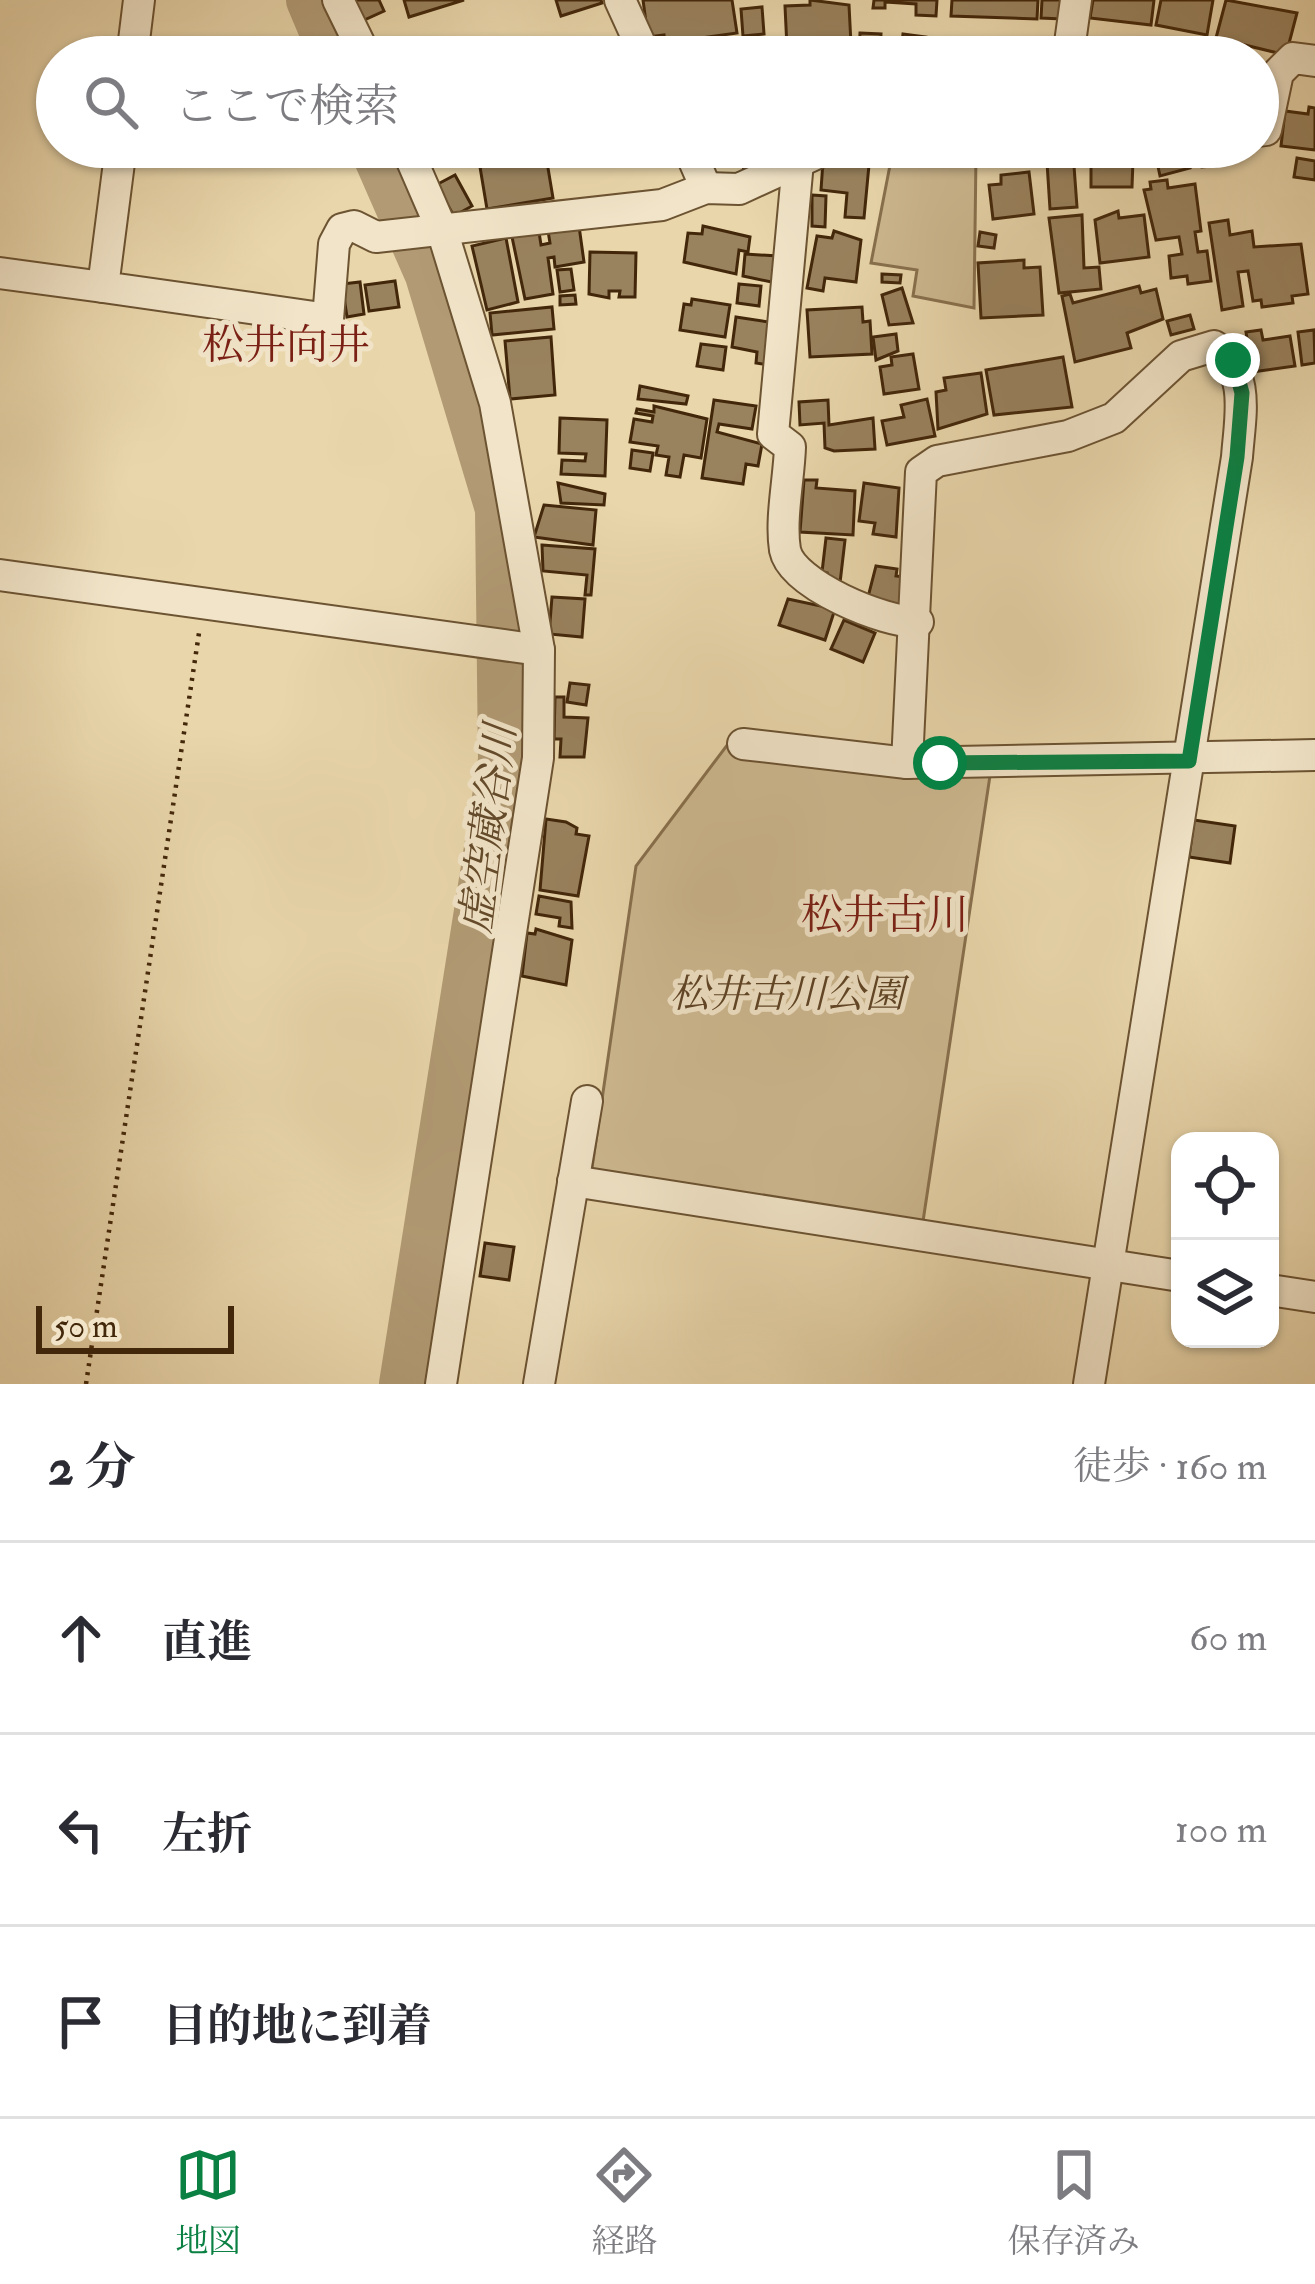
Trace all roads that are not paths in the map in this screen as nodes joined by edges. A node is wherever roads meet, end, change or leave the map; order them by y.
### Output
1 (139, 0) edge
2 (338, 0) edge
3 (620, 0) edge
4 (1076, 0) edge
5 (135, 36) edge
6 (356, 36) edge
7 (636, 36) edge
8 (1071, 36) edge
9 (1315, 61) edge
10 (1279, 74) edge
11 (118, 168) edge
12 (415, 168) edge
13 (697, 168) edge
14 (785, 168) edge
15 (797, 168) edge
16 (706, 188) junction
17 (442, 230) junction
18 (0, 274) edge
19 (103, 287) junction
20 (0, 575) edge
21 (918, 622) junction
22 (539, 650) junction
23 (743, 744) dead end
24 (1315, 755) edge
25 (1189, 761) junction
26 (908, 763) junction
27 (587, 1101) dead end
28 (573, 1181) junction
29 (1111, 1266) junction
30 (1171, 1275) edge
31 (1279, 1291) edge
32 (1315, 1297) edge
33 (441, 1384) edge
34 (538, 1384) edge
35 (1088, 1384) edge

1 - 5 street
2 - 6 street
3 - 7 street
4 - 8 street
9 - 10 street
11 - 19 street
12 - 17 street
13 - 16 street
14 - 16 street
15 - 21 street
16 - 17 street
17 - 19 street
17 - 22 street
18 - 19 street
20 - 22 street
21 - 25 street
21 - 26 street
22 - 33 street
23 - 26 street
24 - 25 street
25 - 26 street
25 - 29 street
27 - 28 street
28 - 29 street
28 - 34 street
29 - 30 street
29 - 35 street
31 - 32 street

